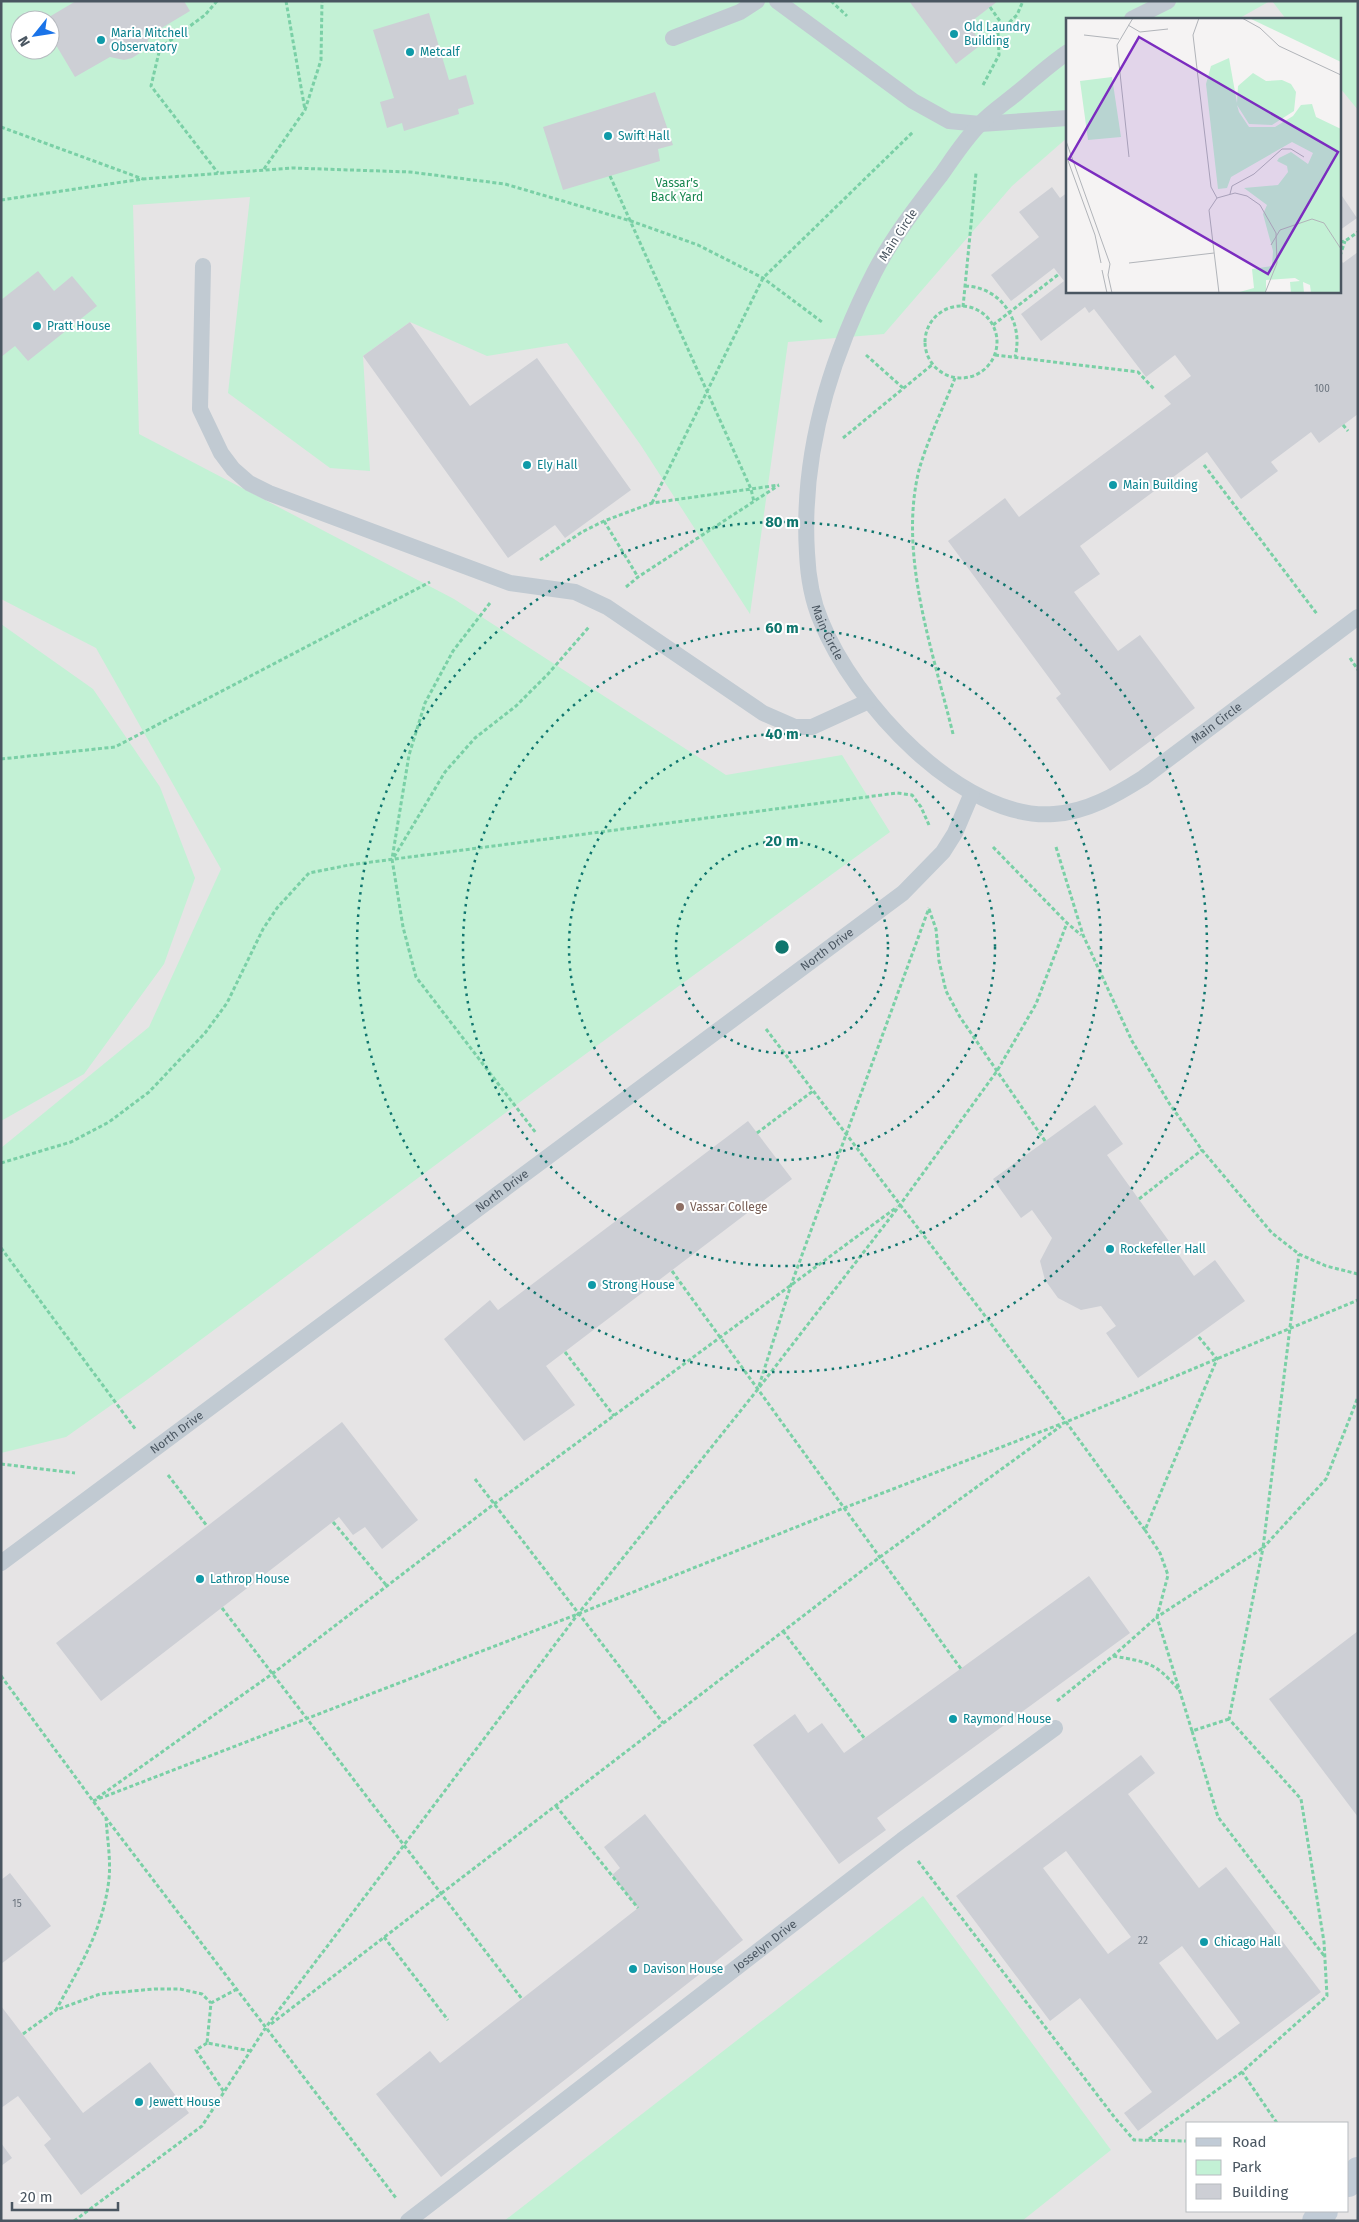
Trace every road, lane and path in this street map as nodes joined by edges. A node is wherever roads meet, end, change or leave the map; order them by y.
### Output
1 (217, 1) edge
2 (286, 1) edge
3 (322, 1) edge
4 (757, 1) edge
5 (777, 1) edge
6 (831, 1) edge
7 (1023, 1) edge
8 (1168, 1) edge
9 (990, 7) dead end
10 (847, 16) dead end
11 (1134, 18) edge
12 (1004, 27) junction
13 (673, 38) dead end
14 (1066, 54) edge
15 (982, 87) dead end
16 (305, 110) junction
17 (1066, 118) edge
18 (980, 124) junction
19 (1, 127) edge
20 (918, 128) dead end
21 (977, 167) dead end
22 (264, 170) junction
23 (218, 173) junction
24 (610, 176) dead end
25 (143, 179) junction
26 (1, 200) edge
27 (631, 221) junction
28 (1358, 232) edge
29 (1345, 241) junction
30 (1342, 242) edge
31 (1342, 252) edge
32 (203, 266) dead end
33 (1059, 274) dead end
34 (763, 278) junction
35 (965, 286) junction
36 (963, 307) junction
37 (1010, 312) junction
38 (822, 322) dead end
39 (993, 326) junction
40 (862, 351) dead end
41 (995, 355) junction
42 (1015, 357) junction
43 (933, 364) junction
44 (956, 378) junction
45 (903, 388) junction
46 (1155, 390) dead end
47 (707, 391) junction
48 (1343, 425) dead end
49 (1348, 431) dead end
50 (837, 443) dead end
51 (1204, 465) dead end
52 (751, 489) junction
53 (754, 502) junction
54 (652, 503) junction
55 (604, 521) junction
56 (535, 564) dead end
57 (462, 565) junction
58 (638, 577) junction
59 (622, 591) dead end
60 (494, 599) dead end
61 (1358, 617) edge
62 (1320, 618) dead end
63 (594, 621) dead end
64 (1350, 658) dead end
65 (1358, 670) edge
66 (869, 701) junction
67 (953, 734) dead end
68 (1, 759) edge
69 (972, 793) junction
70 (929, 825) dead end
71 (993, 847) dead end
72 (1056, 847) dead end
73 (392, 859) junction
74 (1067, 923) junction
75 (1082, 935) junction
76 (766, 1029) dead end
77 (997, 1071) junction
78 (813, 1091) junction
79 (757, 1133) dead end
80 (539, 1137) dead end
81 (847, 1137) junction
82 (1044, 1141) dead end
83 (1202, 1150) junction
84 (1, 1163) edge
85 (1138, 1199) dead end
86 (900, 1205) junction
87 (1, 1248) edge
88 (1299, 1254) junction
89 (672, 1270) dead end
90 (1358, 1274) edge
91 (791, 1285) junction
92 (1358, 1300) edge
93 (1290, 1328) junction
94 (1198, 1336) dead end
95 (721, 1337) junction
96 (565, 1352) dead end
97 (1216, 1359) junction
98 (758, 1389) junction
99 (1358, 1397) edge
100 (614, 1416) junction
101 (1066, 1422) junction
102 (138, 1432) dead end
103 (1, 1464) edge
104 (83, 1474) dead end
105 (168, 1475) dead end
106 (475, 1479) dead end
107 (494, 1504) junction
108 (844, 1508) junction
109 (333, 1522) dead end
110 (207, 1526) dead end
111 (1263, 1548) junction
112 (880, 1557) junction
113 (1, 1563) edge
114 (387, 1586) junction
115 (222, 1608) dead end
116 (578, 1614) junction
117 (783, 1631) junction
118 (1113, 1656) dead end
119 (961, 1669) dead end
120 (272, 1674) junction
121 (1, 1676) edge
122 (1180, 1691) junction
123 (307, 1718) junction
124 (1229, 1720) junction
125 (663, 1723) junction
126 (1055, 1728) dead end
127 (1192, 1731) junction
128 (865, 1738) dead end
129 (92, 1801) junction
130 (556, 1806) junction
131 (106, 1816) junction
132 (902, 1840) junction
133 (404, 1845) junction
134 (442, 1894) junction
135 (638, 1908) dead end
136 (384, 1937) junction
137 (1325, 1958) junction
138 (237, 1989) junction
139 (522, 1999) dead end
140 (211, 2003) junction
141 (56, 2010) junction
142 (448, 2020) dead end
143 (266, 2028) junction
144 (23, 2034) dead end
145 (207, 2043) junction
146 (251, 2051) junction
147 (1242, 2072) junction
148 (224, 2092) junction
149 (1276, 2122) edge
150 (1148, 2140) junction
151 (1186, 2140) edge
152 (1358, 2171) edge
153 (1349, 2182) edge
154 (410, 2220) edge
155 (74, 2221) edge

1 - 23 path
2 - 16 path
3 - 16 path
4 - 13 lane
5 - 18 lane
6 - 10 path
7 - 12 path
8 - 11 lane
9 - 12 path
12 - 15 path
14 - 18 lane, Main Circle
16 - 22 path
17 - 18 lane
18 - 66 lane, Main Circle
19 - 25 path
20 - 34 path
21 - 35 path
22 - 23 path
22 - 27 path
23 - 25 path
24 - 27 path
25 - 26 path
27 - 34 path
27 - 47 path
28 - 29 path
29 - 30 path
29 - 31 path
32 - 57 lane
33 - 37 path
34 - 38 path
34 - 47 path
35 - 36 path
35 - 37 path
36 - 39 path
36 - 43 path
37 - 39 path
37 - 42 path
39 - 41 path
40 - 45 path
41 - 42 path
41 - 44 path
42 - 46 path
43 - 44 path
43 - 45 path
44 - 67 path
45 - 50 path
47 - 52 path
47 - 54 path
48 - 49 path
51 - 62 path
52 - 53 path
52 - 53 path
52 - 54 path
53 - 58 path
54 - 55 path
55 - 56 path
55 - 58 path
57 - 66 lane
57 - 68 path
58 - 59 path
60 - 73 path
61 - 69 lane, Main Circle
63 - 73 path
64 - 65 path
66 - 69 lane, Main Circle
69 - 113 lane, North Drive
70 - 73 path
71 - 74 path
72 - 75 path
73 - 80 path
73 - 84 path
74 - 75 path
74 - 77 path
75 - 83 path
76 - 78 path
77 - 81 path
77 - 82 path
77 - 86 path
78 - 79 path
78 - 81 path
81 - 86 path
81 - 91 path
83 - 85 path
83 - 88 path
86 - 91 path
86 - 98 path
86 - 101 path
87 - 102 path
88 - 90 path
88 - 93 path
89 - 95 path
91 - 95 path
91 - 98 path
92 - 93 path
93 - 97 path
93 - 111 path
94 - 97 path
95 - 98 path
95 - 100 path
96 - 100 path
97 - 101 path
97 - 101 path
98 - 108 path
98 - 116 path
99 - 111 path
100 - 107 path
101 - 108 path
101 - 112 path
103 - 104 path
105 - 110 path
106 - 107 path
107 - 114 path
107 - 116 path
108 - 112 path
108 - 116 path
109 - 114 path
111 - 122 path
111 - 124 path
112 - 117 path
112 - 119 path
114 - 120 path
115 - 120 path
116 - 123 path
116 - 125 path
116 - 133 path
117 - 125 path
117 - 128 path
118 - 122 path
120 - 123 path
120 - 129 path
121 - 129 path
122 - 127 path
123 - 129 path
123 - 133 path
124 - 127 path
124 - 137 path
125 - 130 path
126 - 132 lane, Josselyn Drive
127 - 137 path
129 - 131 path
130 - 134 path
130 - 135 path
131 - 138 path
131 - 141 path
132 - 150 path
132 - 154 lane, Josselyn Drive
133 - 134 path
133 - 143 path
134 - 136 path
134 - 139 path
136 - 142 path
136 - 143 path
137 - 147 path
138 - 140 path
138 - 143 path
140 - 141 path
140 - 145 path
141 - 144 path
143 - 146 path
143 - 154 path
145 - 146 path
145 - 148 path
146 - 148 path
147 - 149 path
147 - 150 path
148 - 155 path
150 - 151 path
152 - 153 main road

